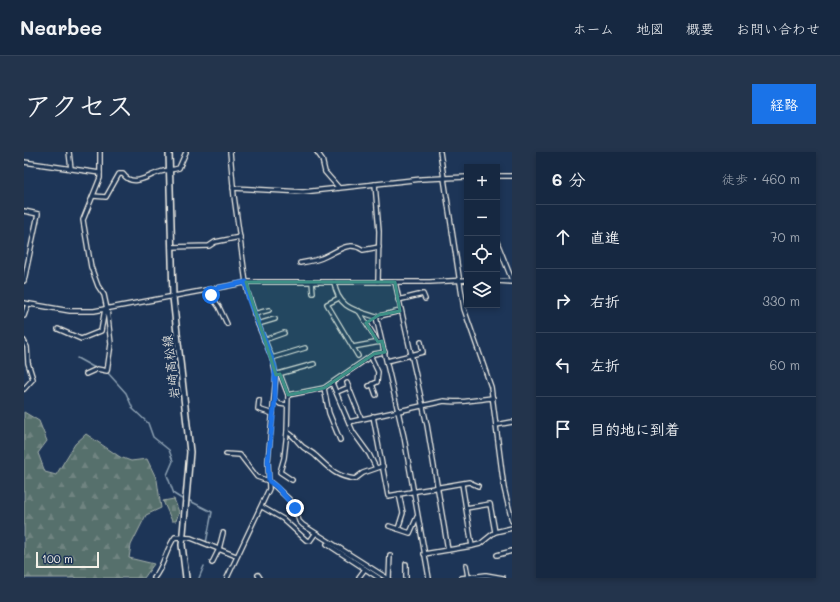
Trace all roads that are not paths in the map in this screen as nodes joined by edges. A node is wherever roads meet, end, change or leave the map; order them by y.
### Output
1 (69, 152) edge
2 (100, 152) edge
3 (169, 152) edge
4 (186, 152) edge
5 (230, 152) edge
6 (317, 152) edge
7 (440, 152) edge
8 (24, 162) edge
9 (71, 169) junction
10 (169, 170) junction
11 (100, 173) junction
12 (500, 176) edge
13 (511, 176) edge
14 (464, 177) edge
15 (444, 178) junction
16 (512, 180) edge
17 (375, 184) junction
18 (233, 188) junction
19 (339, 188) junction
20 (93, 196) junction
21 (24, 211) edge
22 (240, 237) junction
23 (171, 247) junction
24 (379, 247) junction
25 (500, 250) edge
26 (300, 263) dead end
27 (459, 280) junction
28 (464, 280) edge
29 (24, 281) edge
30 (500, 281) edge
31 (512, 281) edge
32 (246, 282) junction
33 (312, 282) junction
34 (334, 282) junction
35 (378, 282) junction
36 (394, 282) junction
37 (207, 290) junction
38 (313, 293) dead end
39 (173, 297) junction
40 (339, 298) junction
41 (425, 299) dead end
42 (398, 300) junction
43 (26, 303) edge
44 (106, 309) junction
45 (269, 310) dead end
46 (359, 311) junction
47 (400, 311) junction
48 (254, 314) junction
49 (24, 316) edge
50 (376, 317) junction
51 (275, 319) dead end
52 (227, 324) dead end
53 (258, 324) junction
54 (58, 329) dead end
55 (284, 334) dead end
56 (264, 340) junction
57 (24, 341) edge
58 (380, 342) junction
59 (421, 342) dead end
60 (305, 348) dead end
61 (353, 348) junction
62 (385, 352) junction
63 (411, 355) junction
64 (358, 356) dead end
65 (371, 356) junction
66 (272, 358) junction
67 (387, 360) junction
68 (314, 364) dead end
69 (86, 374) dead end
70 (278, 374) junction
71 (332, 383) junction
72 (324, 388) junction
73 (24, 389) edge
74 (337, 392) junction
75 (288, 395) junction
76 (376, 395) dead end
77 (493, 398) junction
78 (259, 400) dead end
79 (275, 400) junction
80 (422, 405) junction
81 (287, 406) junction
82 (398, 410) junction
83 (273, 414) junction
84 (373, 416) junction
85 (362, 418) junction
86 (349, 422) junction
87 (512, 422) edge
88 (496, 425) junction
89 (287, 432) junction
90 (340, 440) dead end
91 (226, 454) dead end
92 (383, 466) junction
93 (376, 468) junction
94 (292, 480) dead end
95 (269, 481) junction
96 (462, 484) junction
97 (478, 486) dead end
98 (438, 488) junction
99 (413, 492) junction
100 (399, 494) junction
101 (262, 507) junction
102 (466, 508) junction
103 (417, 516) junction
104 (512, 521) edge
105 (389, 526) dead end
106 (512, 528) edge
107 (398, 529) junction
108 (495, 532) junction
109 (223, 533) dead end
110 (315, 534) junction
111 (182, 536) junction
112 (326, 541) junction
113 (472, 546) junction
114 (219, 549) junction
115 (448, 550) junction
116 (512, 551) edge
117 (424, 554) junction
118 (390, 555) dead end
119 (497, 555) dead end
120 (236, 556) junction
121 (212, 563) dead end
122 (406, 564) dead end
123 (466, 565) dead end
124 (365, 569) junction
125 (359, 577) edge
126 (468, 577) junction
127 (154, 578) edge
128 (186, 578) edge
129 (227, 578) edge
130 (379, 578) edge
131 (388, 578) edge
132 (406, 578) edge
133 (429, 578) edge
134 (461, 578) edge
135 (503, 578) edge

1 - 9 street
2 - 11 street
3 - 10 main road, 岩崎高松線
4 - 10 street
5 - 18 street
6 - 19 street
7 - 15 street
8 - 9 street
9 - 11 street
10 - 20 street
10 - 23 main road, 岩崎高松線
11 - 20 street
12 - 13 street
13 - 16 street
14 - 15 street
15 - 17 street
15 - 27 street
17 - 19 street
17 - 24 street
18 - 19 street
18 - 22 street
20 - 44 street
21 - 29 street
22 - 23 street
22 - 32 street
23 - 39 main road, 岩崎高松線
24 - 26 street
24 - 35 street
25 - 31 street
27 - 28 street
27 - 36 street
27 - 77 street
30 - 31 street
32 - 33 street
32 - 37 street
32 - 48 street
33 - 34 street
33 - 38 street
34 - 35 street
34 - 40 street
35 - 36 street
36 - 42 street
37 - 39 street
37 - 52 street
39 - 44 street
39 - 111 main road, 岩崎高松線
40 - 46 street
40 - 61 street
41 - 42 street
42 - 47 street
43 - 44 street
43 - 49 street
44 - 54 street
44 - 69 street
45 - 48 street
46 - 50 street
46 - 58 street
47 - 50 street
47 - 63 street
48 - 53 street
50 - 58 street
51 - 53 street
53 - 56 street
55 - 56 street
56 - 66 street
57 - 73 street
58 - 61 street
58 - 62 street
59 - 63 street
60 - 66 street
61 - 64 street
62 - 65 street
62 - 67 street
63 - 67 street
63 - 80 street
65 - 71 street
65 - 76 street
66 - 70 street
67 - 82 street
68 - 70 street
70 - 75 street
70 - 79 street
71 - 72 street
71 - 74 street
72 - 75 street
72 - 90 street
74 - 85 street
74 - 86 street
75 - 81 street
77 - 80 street
77 - 88 street
78 - 83 street
79 - 81 street
79 - 83 street
80 - 82 street
80 - 98 street
81 - 89 street
82 - 84 street
82 - 99 street
83 - 95 street
84 - 85 street
84 - 92 street
85 - 86 street
86 - 93 street
87 - 88 street
88 - 104 street
89 - 93 street
89 - 94 street
91 - 95 street
92 - 93 street
92 - 100 street
95 - 101 street
95 - 110 street
96 - 97 street
96 - 98 street
96 - 102 street
98 - 99 street
98 - 115 street
99 - 100 street
99 - 103 street
100 - 107 street
101 - 110 street
101 - 120 street
102 - 108 street
102 - 113 street
103 - 107 street
103 - 117 street
105 - 107 street
106 - 108 street
108 - 113 street
109 - 114 street
110 - 112 street
111 - 114 street
111 - 127 street
111 - 128 main road, 岩崎高松線
112 - 124 street
112 - 131 street
113 - 115 street
114 - 120 street
114 - 121 street
115 - 117 street
116 - 119 street
117 - 133 street
118 - 131 street
120 - 129 street
122 - 132 street
123 - 126 street
124 - 125 street
124 - 130 street
126 - 134 street
126 - 135 street

